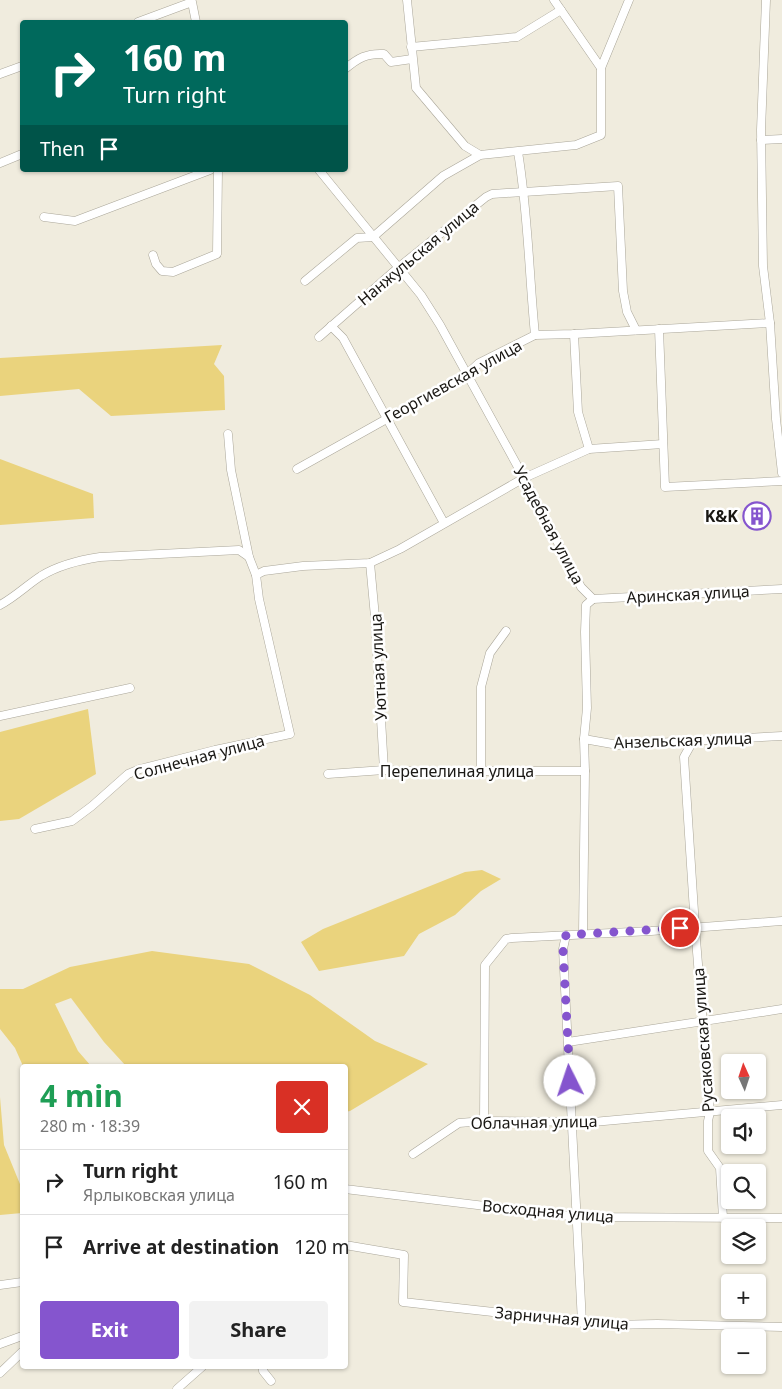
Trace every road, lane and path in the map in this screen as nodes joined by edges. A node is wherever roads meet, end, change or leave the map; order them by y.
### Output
1 (408, 0) edge
2 (554, 0) edge
3 (629, 0) edge
4 (766, 0) edge
5 (193, 1) edge
6 (561, 10) junction
7 (143, 20) edge
8 (196, 20) edge
9 (411, 47) junction
10 (412, 59) junction
11 (20, 67) edge
12 (348, 67) edge
13 (601, 68) junction
14 (0, 74) edge
15 (782, 139) edge
16 (761, 140) junction
17 (518, 152) junction
18 (20, 155) edge
19 (480, 155) junction
20 (0, 164) edge
21 (205, 172) edge
22 (218, 172) edge
23 (321, 172) edge
24 (525, 192) junction
25 (44, 217) dead end
26 (373, 237) junction
27 (153, 255) dead end
28 (399, 267) junction
29 (305, 281) dead end
30 (770, 323) junction
31 (331, 326) junction
32 (658, 329) junction
33 (636, 330) junction
34 (574, 334) junction
35 (536, 335) junction
36 (318, 337) dead end
37 (467, 374) junction
38 (387, 418) junction
39 (228, 434) dead end
40 (663, 444) junction
41 (589, 449) junction
42 (297, 469) dead end
43 (782, 473) edge
44 (524, 478) junction
45 (782, 481) edge
46 (444, 523) junction
47 (249, 557) junction
48 (370, 563) junction
49 (256, 575) junction
50 (782, 589) edge
51 (594, 598) junction
52 (0, 605) edge
53 (506, 630) dead end
54 (130, 688) dead end
55 (0, 716) edge
56 (782, 736) edge
57 (584, 738) junction
58 (693, 741) junction
59 (384, 770) junction
60 (480, 771) junction
61 (585, 771) junction
62 (328, 774) dead end
63 (35, 829) dead end
64 (782, 921) edge
65 (695, 927) junction
66 (584, 933) junction
67 (566, 935) junction
68 (782, 1009) edge
69 (702, 1022) junction
70 (568, 1042) junction
71 (782, 1105) edge
72 (710, 1112) junction
73 (573, 1121) junction
74 (484, 1122) junction
75 (413, 1154) dead end
76 (348, 1189) edge
77 (578, 1217) junction
78 (723, 1218) junction
79 (782, 1218) edge
80 (348, 1246) edge
81 (20, 1282) edge
82 (0, 1285) edge
83 (582, 1323) junction
84 (782, 1327) edge
85 (20, 1337) edge
86 (0, 1344) edge
87 (20, 1354) edge
88 (200, 1369) edge
89 (263, 1369) edge
90 (0, 1373) edge
91 (271, 1381) dead end
92 (177, 1389) edge

1 - 9 street
2 - 6 street
3 - 13 street
4 - 16 street
5 - 7 street
5 - 8 street
6 - 9 street
6 - 13 street
9 - 10 street
10 - 12 street
10 - 19 street
11 - 14 street
13 - 17 street
15 - 16 street
16 - 30 street
17 - 19 street
17 - 24 street
18 - 20 street
19 - 26 street
21 - 25 street
22 - 27 street
23 - 26 street, Усадебная улица
24 - 28 street, Нанжульская улица
24 - 33 street, Нанжульская улица
24 - 35 street
26 - 28 street, Усадебная улица
26 - 29 street
28 - 31 street, Нанжульская улица
28 - 37 street, Усадебная улица
30 - 32 street, Георгиевская улица
30 - 43 street
31 - 36 street, Нанжульская улица
31 - 38 street
32 - 33 street, Георгиевская улица
32 - 40 street
33 - 34 street, Георгиевская улица
34 - 35 street, Георгиевская улица
34 - 41 street
35 - 37 street, Георгиевская улица
37 - 38 street, Георгиевская улица
37 - 44 street, Усадебная улица
38 - 42 street, Георгиевская улица
38 - 46 street
39 - 47 street
40 - 41 street
40 - 45 street
41 - 44 street
44 - 46 street
44 - 51 street, Усадебная улица
46 - 48 street
47 - 49 street
47 - 52 street
48 - 49 street
48 - 59 street, Уютная улица
49 - 63 street, Солнечная улица
50 - 51 street, Аринская улица
51 - 57 street, Усадебная улица
53 - 60 street
54 - 55 street
56 - 58 street, Анзельская улица
57 - 58 street, Анзельская улица
57 - 61 street, Усадебная улица
58 - 65 street, Русаковская улица
59 - 60 street, Перепелиная улица
59 - 62 street, Перепелиная улица
60 - 61 street, Перепелиная улица
61 - 66 street, Усадебная улица
64 - 65 street
65 - 66 street
65 - 69 street, Русаковская улица
66 - 67 street
67 - 70 street
67 - 74 street
68 - 69 street
69 - 70 street
69 - 72 street, Русаковская улица
70 - 73 street
71 - 72 street, Облачная улица
72 - 73 street, Облачная улица
72 - 78 street, Русаковская улица
73 - 74 street, Облачная улица
73 - 77 street
74 - 75 street, Облачная улица
76 - 77 street, Восходная улица
77 - 78 street, Восходная улица
77 - 83 street
78 - 79 street, Восходная улица
80 - 83 street, Зарничная улица
81 - 82 street
83 - 84 street, Зарничная улица
85 - 86 street
87 - 90 street
88 - 92 street
89 - 91 street

